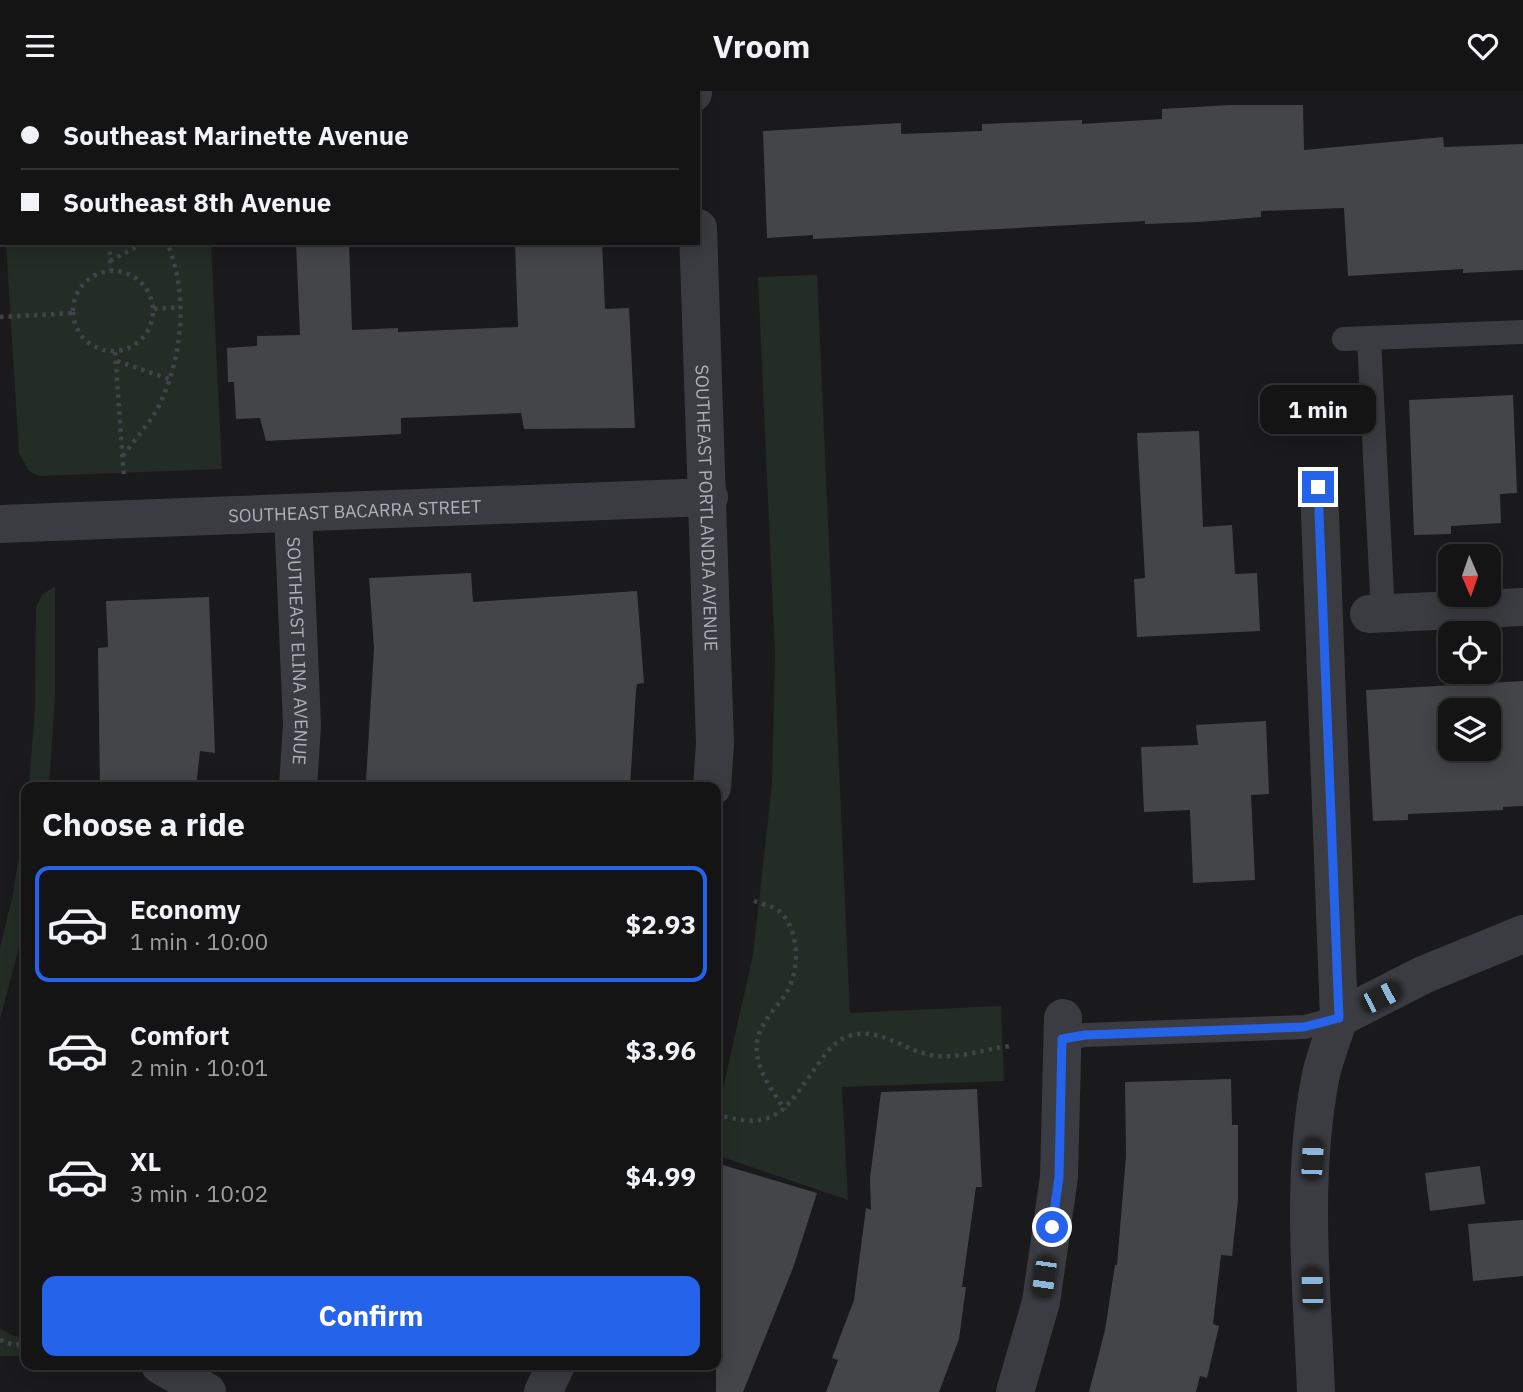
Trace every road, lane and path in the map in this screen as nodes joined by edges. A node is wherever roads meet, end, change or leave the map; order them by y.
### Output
1 (109, 245) edge
2 (140, 245) edge
3 (168, 245) edge
4 (699, 245) edge
5 (110, 261) junction
6 (111, 270) junction
7 (180, 307) junction
8 (154, 309) junction
9 (73, 313) junction
10 (0, 317) edge
11 (1523, 332) edge
12 (1369, 338) junction
13 (1344, 339) dead end
14 (116, 352) junction
15 (116, 361) junction
16 (169, 379) junction
17 (123, 456) junction
18 (1318, 487) dead end
19 (709, 497) junction
20 (293, 513) junction
21 (128, 520) junction
22 (0, 524) edge
23 (1523, 607) edge
24 (1376, 614) junction
25 (1323, 616) junction
26 (298, 782) edge
27 (712, 782) edge
28 (754, 901) dead end
29 (1523, 934) edge
30 (1339, 1018) junction
31 (1062, 1028) joint
32 (1010, 1046) dead end
33 (785, 1110) junction
34 (721, 1115) edge
35 (0, 1340) edge
36 (21, 1344) edge
37 (169, 1370) edge
38 (554, 1370) edge
39 (207, 1392) edge
40 (543, 1392) edge
41 (1015, 1392) edge
42 (1316, 1392) edge

1 - 5 path
2 - 5 path
3 - 7 path
4 - 19 street, SOUTHEAST PORTLANDIA AVENUE
5 - 6 path
6 - 8 path
6 - 9 path
7 - 8 path
7 - 16 path
8 - 14 path
9 - 10 path
9 - 14 path
11 - 12 lane
12 - 13 lane
12 - 24 lane
14 - 15 path
15 - 16 path
15 - 17 path
16 - 17 path
17 - 21 path
18 - 25 street
19 - 20 street, SOUTHEAST BACARRA STREET
19 - 27 street, SOUTHEAST PORTLANDIA AVENUE
20 - 21 street, SOUTHEAST BACARRA STREET
20 - 26 street, SOUTHEAST ELINA AVENUE
21 - 22 street, SOUTHEAST BACARRA STREET
23 - 24 street
24 - 25 lane
25 - 30 street
28 - 33 path
29 - 30 street
30 - 31 lane
30 - 42 street
31 - 41 street
32 - 33 path
33 - 34 path
35 - 36 path
37 - 39 street
38 - 40 street

